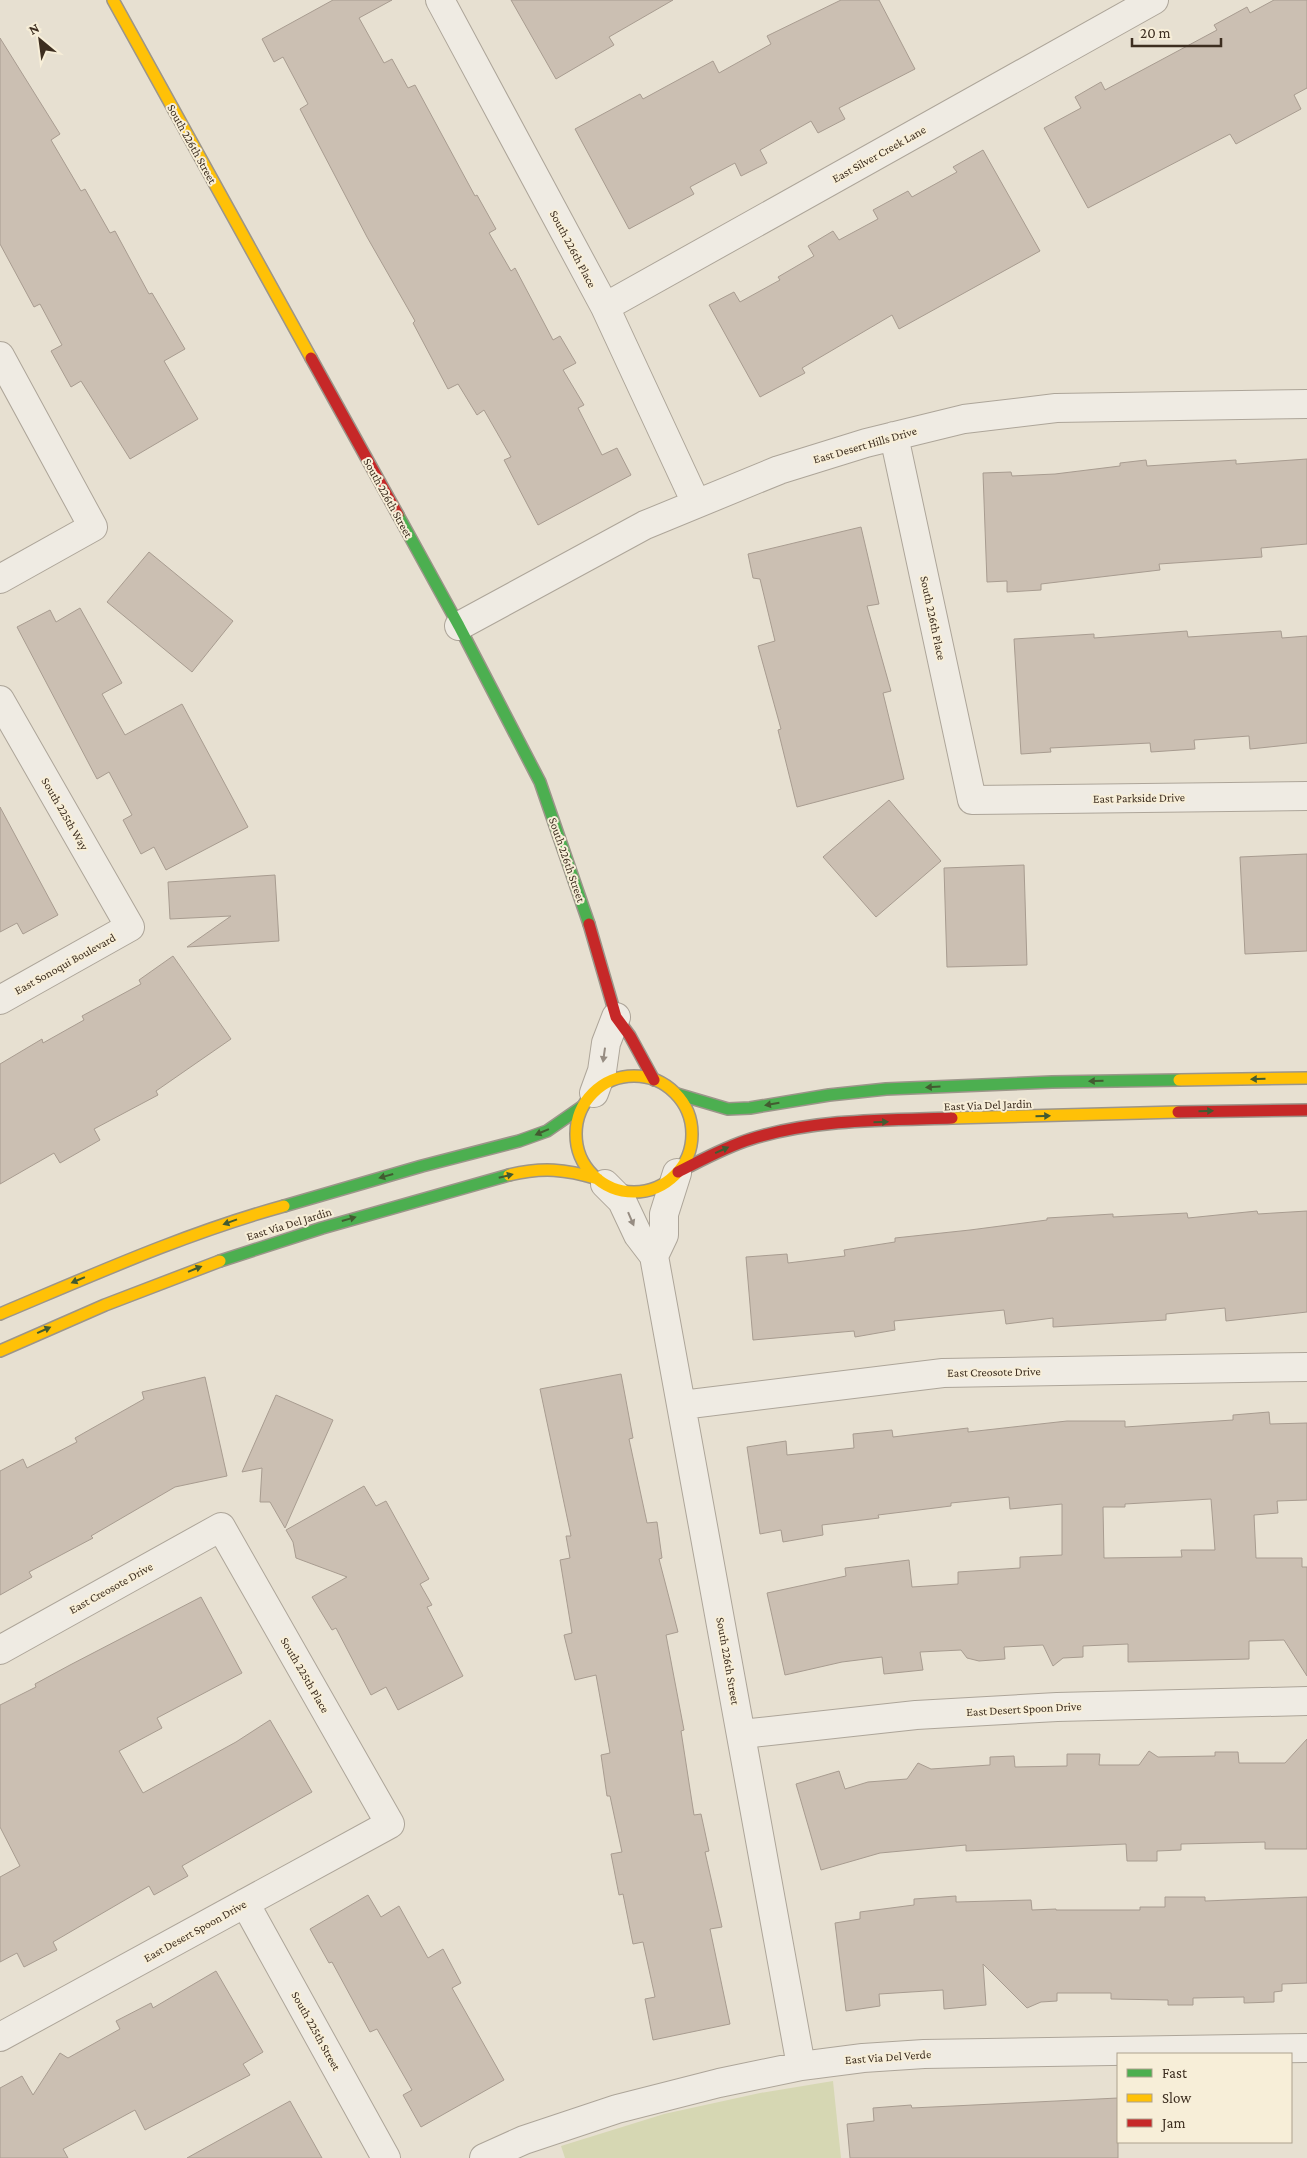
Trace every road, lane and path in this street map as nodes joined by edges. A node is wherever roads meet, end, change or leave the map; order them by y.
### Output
1 (113, 0) edge
2 (440, 0) edge
3 (1154, 0) edge
4 (604, 307) junction
5 (0, 356) edge
6 (1307, 404) edge
7 (894, 436) junction
8 (696, 503) junction
9 (0, 579) edge
10 (459, 626) junction
11 (0, 700) edge
12 (1307, 796) edge
13 (972, 800) joint
14 (130, 927) joint
15 (0, 1000) edge
16 (616, 1017) junction
17 (1307, 1078) edge
18 (654, 1080) junction
19 (677, 1094) junction
20 (589, 1099) junction
21 (1307, 1110) edge
22 (678, 1173) junction
23 (601, 1182) junction
24 (654, 1256) junction
25 (0, 1314) edge
26 (0, 1351) edge
27 (1307, 1367) edge
28 (682, 1405) junction
29 (221, 1527) joint
30 (0, 1650) edge
31 (1307, 1701) edge
32 (742, 1734) junction
33 (390, 1824) joint
34 (245, 1903) junction
35 (0, 2038) edge
36 (1307, 2048) edge
37 (801, 2066) junction
38 (386, 2158) edge
39 (484, 2158) edge

1 - 10 street, South 226th Street
2 - 4 street, South 226th Place
3 - 4 street, East Silver Creek Lane
4 - 8 street, South 226th Place
5 - 9 street
6 - 7 street, East Desert Hills Drive
7 - 8 street, East Desert Hills Drive
7 - 13 street, South 226th Place
8 - 10 street, East Desert Hills Drive
10 - 16 street, South 226th Street
11 - 14 street, South 225th Way
12 - 13 street, East Parkside Drive
14 - 15 street, East Sonoqui Boulevard
16 - 18 street, South 226th Street
16 -> 20 street
17 -> 19 street, East Via Del Jardin
18 - 19 street
18 - 20 street
19 - 22 street
20 - 23 street
20 -> 25 street, East Via Del Jardin
22 -> 21 street, East Via Del Jardin
22 - 23 street
22 - 24 street
23 -> 24 street, South 226th Street
26 -> 23 street, East Via Del Jardin
24 - 28 street, South 226th Street
27 - 28 street, East Creosote Drive
28 - 32 street, South 226th Street
29 - 30 street, East Creosote Drive
29 - 33 street, South 225th Place
31 - 32 street, East Desert Spoon Drive
32 - 37 street, South 226th Street
33 - 34 street, East Desert Spoon Drive
34 - 35 street, East Desert Spoon Drive
34 - 38 street, South 225th Street
36 - 37 street, East Via Del Verde
37 - 39 street, East Via Del Verde

